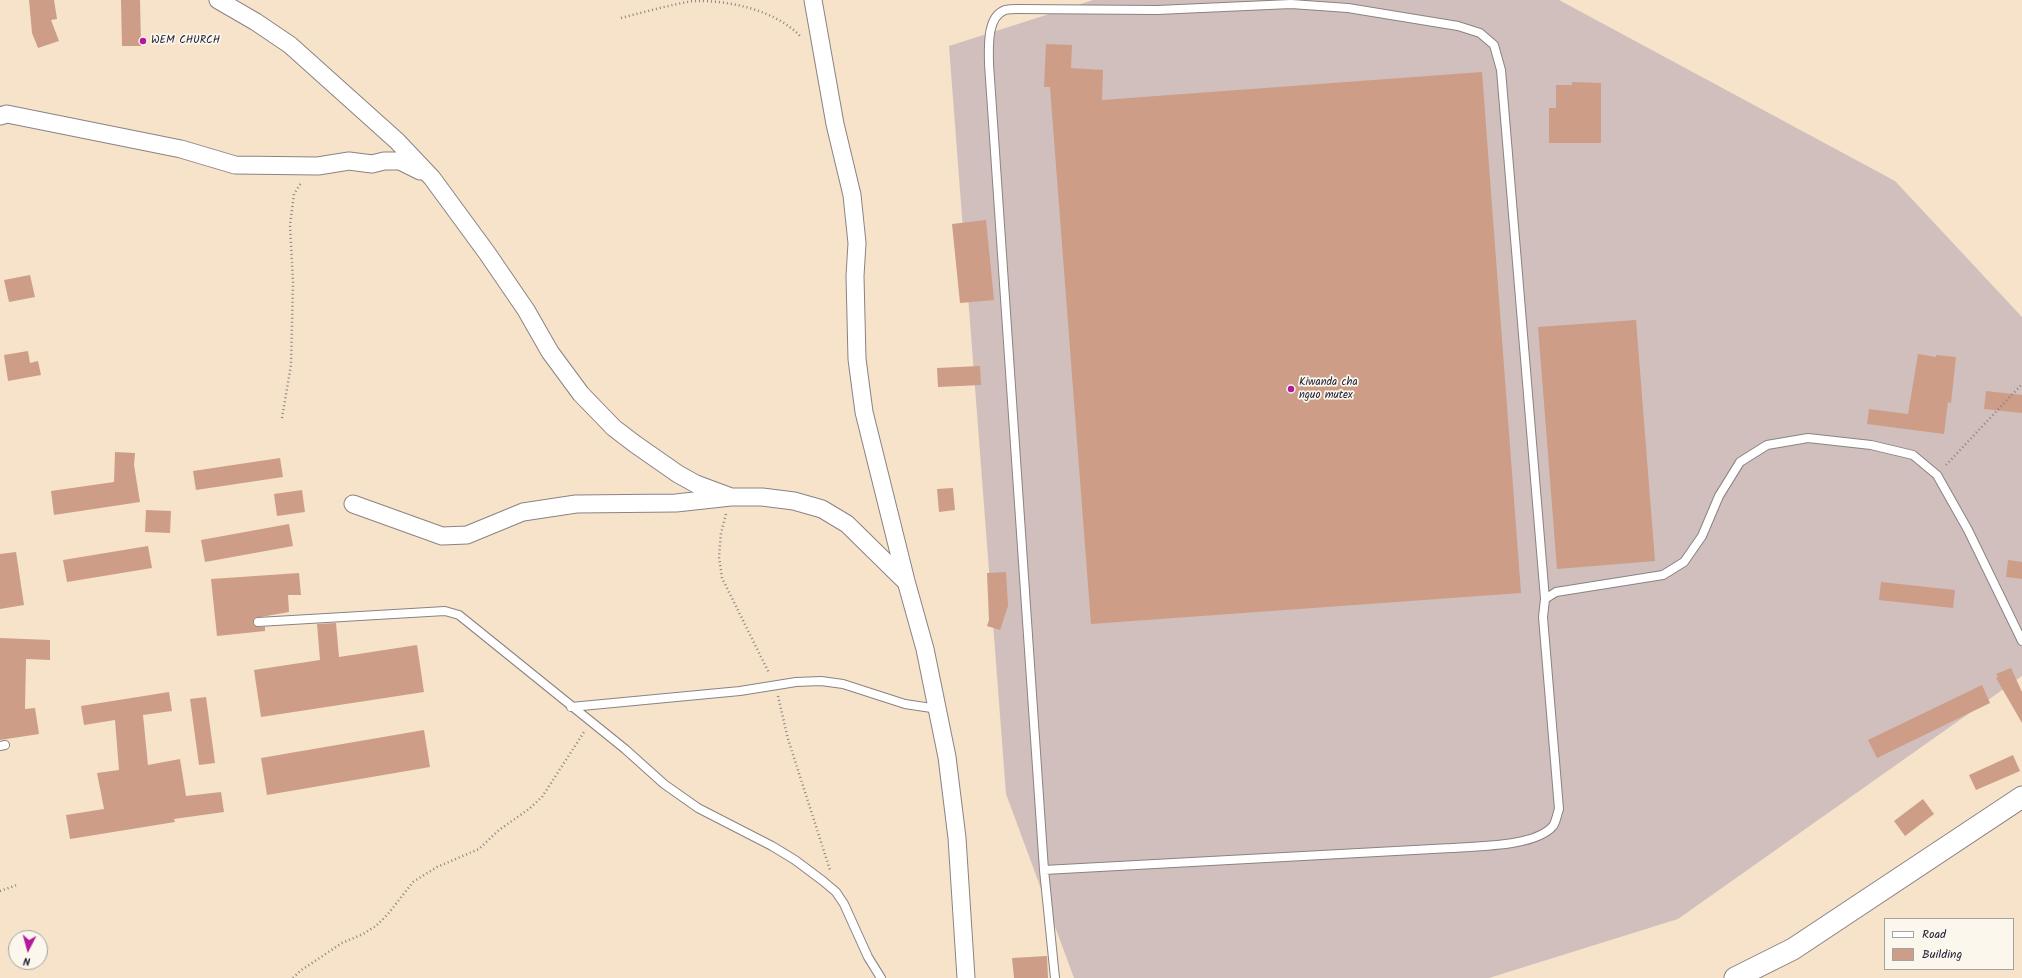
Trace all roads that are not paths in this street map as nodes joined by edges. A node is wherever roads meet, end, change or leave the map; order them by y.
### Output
1 (218, 0) edge
2 (813, 0) edge
3 (0, 116) edge
4 (432, 178) junction
5 (731, 496) junction
6 (353, 504) dead end
7 (906, 581) junction
8 (1545, 599) junction
9 (258, 622) dead end
10 (2022, 641) edge
11 (571, 706) junction
12 (938, 709) junction
13 (2022, 797) edge
14 (1044, 870) junction
15 (881, 978) edge
16 (966, 978) edge
17 (1055, 978) edge
18 (1735, 978) edge

1 - 4 street
2 - 7 street
3 - 4 street
4 - 5 street
5 - 6 street
5 - 7 street
7 - 12 street
8 - 10 lane
8 - 14 lane
8 - 14 lane
9 - 11 lane
11 - 12 lane
11 - 15 lane
12 - 16 street
13 - 18 street
14 - 17 lane

